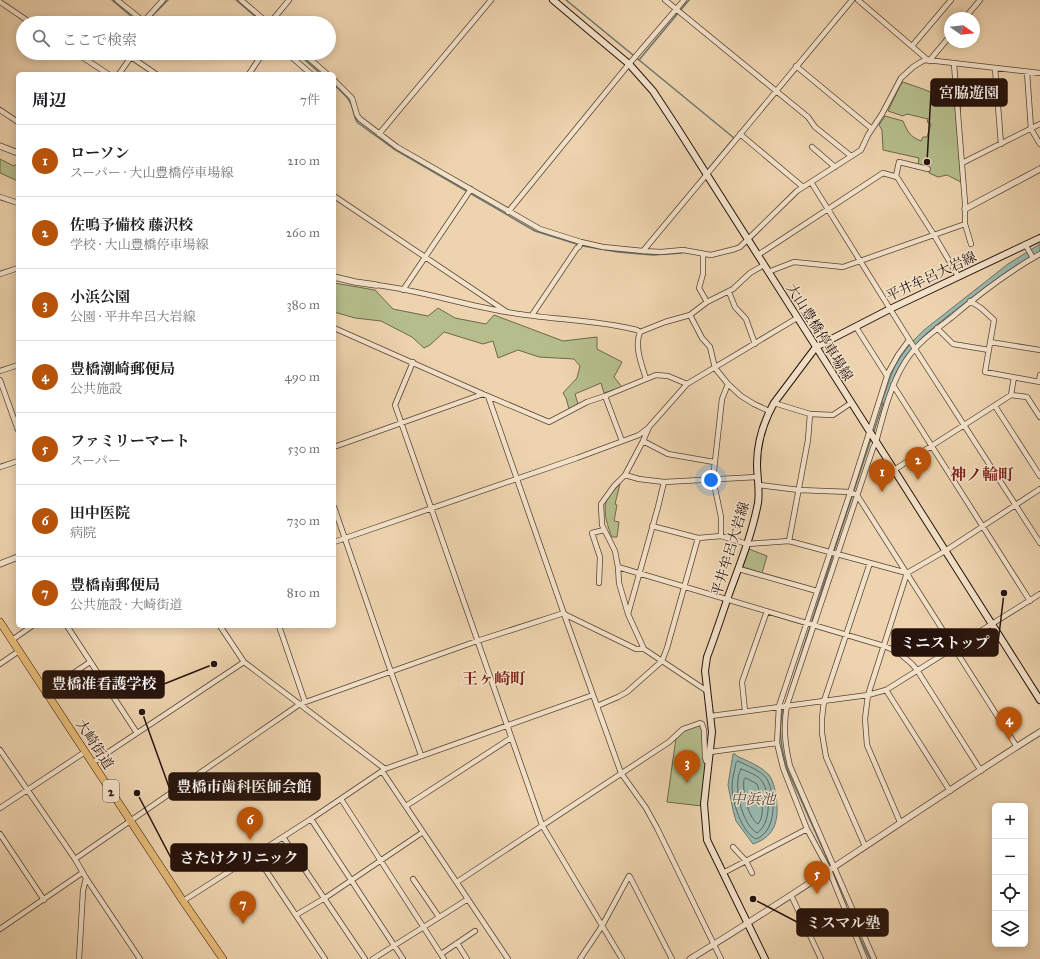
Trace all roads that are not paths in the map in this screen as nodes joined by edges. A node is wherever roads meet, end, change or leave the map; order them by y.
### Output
1 (117, 0) edge
2 (163, 0) edge
3 (241, 0) edge
4 (289, 0) edge
5 (491, 0) edge
6 (553, 0) edge
7 (665, 0) edge
8 (684, 0) edge
9 (852, 0) edge
10 (858, 0) edge
11 (951, 0) edge
12 (980, 0) edge
13 (0, 2) edge
14 (676, 10) junction
15 (970, 12) edge
16 (21, 16) edge
17 (137, 16) edge
18 (149, 16) edge
19 (260, 16) edge
20 (275, 16) edge
21 (944, 43) edge
22 (912, 46) junction
23 (87, 60) edge
24 (130, 60) edge
25 (134, 60) edge
26 (258, 60) edge
27 (295, 60) edge
28 (311, 60) edge
29 (929, 61) junction
30 (631, 62) junction
31 (954, 64) junction
32 (796, 66) junction
33 (995, 68) junction
34 (105, 72) edge
35 (120, 72) edge
36 (153, 72) edge
37 (250, 72) edge
38 (309, 72) edge
39 (325, 72) edge
40 (1027, 72) junction
41 (1040, 73) edge
42 (336, 82) edge
43 (775, 91) junction
44 (0, 110) edge
45 (16, 121) edge
46 (1040, 124) edge
47 (872, 129) junction
48 (1031, 129) junction
49 (379, 134) junction
50 (740, 134) junction
51 (1001, 144) junction
52 (1040, 144) edge
53 (0, 146) edge
54 (812, 148) dead end
55 (16, 152) edge
56 (852, 156) junction
57 (962, 163) junction
58 (835, 167) junction
59 (928, 169) dead end
60 (1040, 169) edge
61 (706, 174) junction
62 (896, 176) junction
63 (811, 182) junction
64 (803, 186) junction
65 (470, 192) junction
66 (336, 197) edge
67 (0, 198) edge
68 (16, 202) edge
69 (828, 209) junction
70 (965, 209) junction
71 (508, 212) junction
72 (965, 224) junction
73 (934, 234) junction
74 (1040, 238) edge
75 (747, 239) junction
76 (580, 244) junction
77 (971, 244) dead end
78 (1027, 247) junction
79 (643, 251) junction
80 (703, 254) junction
81 (758, 254) junction
82 (1040, 254) edge
83 (426, 257) junction
84 (1033, 258) junction
85 (860, 261) junction
86 (764, 265) junction
87 (16, 269) edge
88 (768, 272) junction
89 (0, 274) edge
90 (958, 276) junction
91 (336, 277) edge
92 (376, 285) joint
93 (403, 290) junction
94 (729, 292) junction
95 (970, 301) junction
96 (707, 302) junction
97 (890, 309) junction
98 (508, 312) junction
99 (532, 315) junction
100 (690, 315) junction
101 (797, 318) junction
102 (856, 327) junction
103 (937, 328) junction
104 (336, 329) edge
105 (640, 332) junction
106 (909, 340) junction
107 (990, 342) junction
108 (755, 344) junction
109 (816, 347) junction
110 (915, 350) junction
111 (989, 350) junction
112 (1040, 350) edge
113 (413, 362) junction
114 (16, 366) edge
115 (715, 368) junction
116 (0, 371) edge
117 (1040, 374) edge
118 (887, 376) junction
119 (1014, 377) junction
120 (646, 379) junction
121 (0, 380) edge
122 (1039, 382) edge
123 (687, 384) junction
124 (728, 384) junction
125 (893, 386) junction
126 (486, 395) junction
127 (1011, 395) junction
128 (605, 396) junction
129 (774, 403) junction
130 (851, 403) junction
131 (995, 406) junction
132 (769, 411) junction
133 (810, 414) junction
134 (1040, 417) edge
135 (401, 423) junction
136 (16, 424) edge
137 (964, 425) junction
138 (649, 427) junction
139 (870, 431) junction
140 (622, 441) junction
141 (643, 441) junction
142 (875, 441) junction
143 (336, 446) edge
144 (932, 446) junction
145 (16, 462) edge
146 (714, 462) junction
147 (0, 467) edge
148 (894, 470) junction
149 (625, 475) junction
150 (758, 476) junction
151 (1040, 476) edge
152 (713, 478) junction
153 (517, 479) junction
154 (664, 482) junction
155 (759, 486) junction
156 (1040, 489) edge
157 (799, 490) junction
158 (850, 492) junction
159 (858, 495) junction
160 (1016, 504) junction
161 (431, 509) junction
162 (336, 513) edge
163 (652, 526) junction
164 (983, 526) junction
165 (604, 530) junction
166 (721, 536) junction
167 (345, 538) junction
168 (698, 538) junction
169 (336, 541) edge
170 (789, 541) junction
171 (1040, 543) edge
172 (747, 544) junction
173 (944, 550) junction
174 (830, 552) junction
175 (838, 554) junction
176 (16, 558) edge
177 (870, 563) junction
178 (0, 564) edge
179 (618, 567) junction
180 (738, 569) junction
181 (639, 573) junction
182 (907, 573) junction
183 (599, 584) dead end
184 (684, 586) junction
185 (817, 591) junction
186 (1040, 594) edge
187 (727, 600) junction
188 (1030, 601) junction
189 (767, 610) junction
190 (564, 614) junction
191 (628, 614) junction
192 (0, 622) edge
193 (807, 622) junction
194 (814, 624) junction
195 (992, 624) junction
196 (29, 628) edge
197 (68, 628) edge
198 (221, 628) edge
199 (280, 628) edge
200 (846, 634) junction
201 (12, 640) junction
202 (477, 641) junction
203 (884, 646) junction
204 (955, 647) junction
205 (644, 649) junction
206 (19, 651) junction
207 (662, 661) junction
208 (90, 662) junction
209 (244, 662) junction
210 (0, 664) edge
211 (917, 670) junction
212 (391, 672) junction
213 (886, 690) junction
214 (706, 691) junction
215 (45, 692) junction
216 (593, 695) junction
217 (868, 695) junction
218 (1040, 700) edge
219 (824, 701) junction
220 (303, 703) junction
221 (787, 705) junction
222 (597, 706) junction
223 (779, 706) junction
224 (745, 711) junction
225 (711, 716) junction
226 (507, 726) junction
227 (1040, 732) edge
228 (137, 733) junction
229 (511, 738) junction
230 (777, 743) junction
231 (1017, 747) junction
232 (0, 750) edge
233 (85, 752) junction
234 (710, 752) junction
235 (422, 755) junction
236 (92, 762) junction
237 (708, 762) junction
238 (383, 770) junction
239 (981, 771) junction
240 (621, 773) junction
241 (27, 790) junction
242 (950, 791) junction
243 (341, 799) junction
244 (406, 806) junction
245 (0, 808) edge
246 (311, 819) junction
247 (130, 820) junction
248 (900, 822) junction
249 (542, 825) junction
250 (807, 828) junction
251 (423, 832) junction
252 (0, 834) edge
253 (283, 837) junction
254 (865, 846) junction
255 (733, 847) dead end
256 (255, 854) junction
257 (75, 859) junction
258 (380, 860) junction
259 (746, 861) junction
260 (834, 866) junction
261 (829, 870) junction
262 (82, 873) junction
263 (723, 873) junction
264 (752, 873) dead end
265 (86, 878) junction
266 (413, 879) dead end
267 (352, 880) junction
268 (457, 882) junction
269 (791, 895) junction
270 (325, 898) junction
271 (468, 899) junction
272 (44, 900) junction
273 (183, 901) junction
274 (296, 915) junction
275 (439, 918) junction
276 (748, 923) junction
277 (602, 926) junction
278 (424, 927) junction
279 (0, 929) edge
280 (475, 931) dead end
281 (457, 943) junction
282 (714, 944) junction
283 (394, 946) junction
284 (441, 954) junction
285 (79, 959) edge
286 (140, 959) edge
287 (223, 959) edge
288 (325, 959) edge
289 (364, 959) edge
290 (373, 959) edge
291 (403, 959) edge
292 (444, 959) edge
293 (467, 959) edge
294 (508, 959) edge
295 (580, 959) edge
296 (622, 959) edge
297 (672, 959) edge
298 (690, 959) edge
299 (721, 959) edge
300 (765, 959) edge
301 (821, 959) edge
302 (866, 959) edge
303 (874, 959) edge

1 - 17 street
2 - 18 street
3 - 19 street
4 - 20 street
5 - 49 street
6 - 30 main road, 大山豊橋停車場線
7 - 14 street
8 - 14 street
9 - 32 street
10 - 22 street
11 - 22 street
12 - 15 street
13 - 16 street
14 - 30 street
14 - 43 street
21 - 29 street
22 - 29 street
23 - 34 street
24 - 35 street
25 - 36 street
26 - 37 street
27 - 38 street
28 - 39 street
29 - 31 street
29 - 47 street
30 - 61 main road, 大山豊橋停車場線
30 - 71 street
31 - 33 street
31 - 57 street
32 - 43 street
32 - 47 street
33 - 40 street
33 - 51 street
40 - 41 street
40 - 48 street
42 - 49 street
43 - 50 street
43 - 56 street
44 - 45 street
46 - 48 street
47 - 56 street
48 - 51 street
48 - 52 street
49 - 65 street
50 - 61 street
50 - 64 street
51 - 57 street
53 - 55 street
54 - 58 street
56 - 58 street
57 - 70 street
58 - 63 street
59 - 62 street
60 - 70 street
61 - 75 main road, 大山豊橋停車場線
61 - 79 street
62 - 69 street
62 - 73 street
63 - 64 street
63 - 69 street
64 - 75 street
65 - 71 street
65 - 83 street
66 - 83 street
67 - 68 street
69 - 81 street
69 - 85 street
70 - 72 street
71 - 76 street
72 - 73 street
72 - 77 street
73 - 85 street
73 - 90 street
74 - 78 main road, 平井牟呂大岩線
75 - 80 street
75 - 81 main road, 大山豊橋停車場線
76 - 79 street
76 - 99 street
78 - 84 street
78 - 90 main road, 平井牟呂大岩線
79 - 80 street
80 - 96 street
81 - 86 main road, 大山豊橋停車場線
82 - 84 street
83 - 93 street
83 - 98 street
84 - 95 street
85 - 88 street
85 - 97 street
86 - 88 main road, 大山豊橋停車場線
86 - 94 street
87 - 89 street
88 - 101 main road, 大山豊橋停車場線
90 - 97 main road, 平井牟呂大岩線
91 - 92 street
92 - 93 street
93 - 98 street
94 - 96 street
94 - 108 street
95 - 103 street
95 - 107 street
96 - 100 street
97 - 102 main road, 平井牟呂大岩線
97 - 106 street
98 - 99 street
99 - 105 street
100 - 105 street
100 - 115 street
101 - 108 street
101 - 109 main road, 大山豊橋停車場線
102 - 109 main road, 平井牟呂大岩線
102 - 118 street
103 - 110 street
103 - 111 street
104 - 113 street
105 - 120 street
106 - 110 street
106 - 118 street
107 - 111 street
107 - 112 street
108 - 115 street
109 - 129 main road, 平井牟呂大岩線
109 - 130 main road, 大山豊橋停車場線
110 - 125 street
110 - 137 street
111 - 119 street
113 - 126 street
113 - 135 street
114 - 116 street
115 - 123 street
115 - 124 street
117 - 122 street
118 - 139 street
119 - 122 street
119 - 127 street
120 - 123 street
120 - 128 street
121 - 136 street
123 - 138 street
124 - 132 street
124 - 146 street
125 - 142 street
125 - 144 street
126 - 128 street
126 - 135 street
126 - 153 street
127 - 131 street
127 - 134 street
128 - 140 street
129 - 132 main road, 平井牟呂大岩線
129 - 133 street
130 - 133 street
130 - 139 main road, 大山豊橋停車場線
131 - 137 street
131 - 151 street
132 - 150 main road, 平井牟呂大岩線
133 - 157 street
135 - 143 street
135 - 161 street
137 - 144 street
137 - 160 street
138 - 140 street
138 - 141 street
139 - 142 main road, 大山豊橋停車場線
139 - 158 street
140 - 153 street
141 - 146 street
141 - 149 street
142 - 148 main road, 大山豊橋停車場線
142 - 159 street
144 - 148 street
144 - 164 street
145 - 147 street
146 - 152 street
148 - 173 main road, 大山豊橋停車場線
149 - 154 street
149 - 165 street
150 - 152 street
150 - 155 main road, 平井牟呂大岩線
152 - 154 street
152 - 166 street
153 - 161 street
153 - 190 street
154 - 163 street
155 - 157 street
155 - 172 main road, 平井牟呂大岩線
156 - 160 street
157 - 158 street
157 - 170 street
158 - 159 street
158 - 174 street
159 - 175 street
159 - 182 street
160 - 164 street
160 - 171 street
161 - 167 street
161 - 202 street
162 - 167 street
163 - 168 street
163 - 181 street
164 - 173 street
164 - 188 street
165 - 179 street
165 - 183 street
166 - 168 street
166 - 172 street
167 - 169 street
167 - 212 street
168 - 184 street
170 - 172 street
170 - 174 street
172 - 180 main road, 平井牟呂大岩線
173 - 182 street
173 - 195 main road, 大山豊橋停車場線
174 - 175 street
174 - 185 street
175 - 177 street
175 - 194 street
176 - 178 street
177 - 182 street
177 - 200 street
179 - 181 street
179 - 191 street
180 - 185 street
180 - 187 main road, 平井牟呂大岩線
181 - 184 street
181 - 191 street
182 - 203 street
182 - 204 street
184 - 187 street
184 - 207 street
185 - 193 street
186 - 188 street
187 - 189 street
187 - 214 main road, 平井牟呂大岩線
188 - 195 street
189 - 193 street
189 - 224 street
190 - 202 street
190 - 205 street
190 - 216 street
191 - 205 street
192 - 201 main road, 大崎街道 / 2
193 - 194 street
193 - 223 street
194 - 200 street
194 - 221 street
195 - 204 street
195 - 218 main road, 大山豊橋停車場線
196 - 201 street
197 - 208 street
198 - 209 street
199 - 220 street
200 - 203 street
200 - 219 street
201 - 206 main road, 大崎街道 / 2
202 - 212 street
202 - 226 street
203 - 211 street
203 - 217 street
204 - 211 street
204 - 231 street
205 - 207 street
206 - 210 street
206 - 215 main road, 大崎街道 / 2
207 - 214 street
207 - 222 street
208 - 215 street
208 - 228 street
209 - 220 street
209 - 228 street
211 - 213 street
211 - 239 street
212 - 220 street
212 - 235 street
213 - 217 street
213 - 242 street
214 - 225 main road, 平井牟呂大岩線
215 - 233 main road, 大崎街道 / 2
216 - 222 street
216 - 226 street
217 - 219 street
217 - 248 street
219 - 221 street
219 - 254 street
220 - 238 street
220 - 247 street
221 - 223 street
221 - 260 street
222 - 240 street
223 - 224 street
223 - 230 street
224 - 225 street
225 - 234 main road, 平井牟呂大岩線
226 - 229 street
226 - 235 street
227 - 231 street
228 - 236 street
229 - 244 street
229 - 249 street
230 - 234 street
230 - 250 street
231 - 239 street
232 - 241 street
233 - 236 main road, 大崎街道 / 2
233 - 241 street
234 - 237 main road, 平井牟呂大岩線
235 - 238 street
236 - 247 main road, 大崎街道 / 2
237 - 240 street
237 - 263 main road, 平井牟呂大岩線
238 - 243 street
238 - 244 street
239 - 242 street
240 - 249 street
240 - 282 street
241 - 245 street
241 - 257 street
242 - 248 street
243 - 246 street
243 - 258 street
244 - 251 street
246 - 253 street
246 - 267 street
247 - 257 street
247 - 273 main road, 大崎街道 / 2
248 - 254 street
249 - 268 street
249 - 277 street
250 - 259 street
250 - 261 street
251 - 258 street
251 - 268 street
252 - 272 street
253 - 256 street
253 - 270 street
254 - 260 street
255 - 259 street
256 - 273 street
256 - 274 street
257 - 262 street
258 - 267 street
258 - 278 street
259 - 263 street
259 - 264 street
260 - 261 street
260 - 303 street
261 - 269 street
261 - 302 street
262 - 265 street
262 - 272 street
263 - 276 main road, 平井牟呂大岩線
265 - 285 street
265 - 286 street
266 - 275 street
267 - 270 street
267 - 283 street
268 - 271 street
269 - 276 street
269 - 301 street
270 - 274 street
270 - 289 street
271 - 275 street
271 - 294 street
272 - 279 street
273 - 287 main road, 大崎街道 / 2
274 - 288 street
275 - 278 street
276 - 282 street
276 - 300 main road, 平井牟呂大岩線
277 - 295 street
277 - 296 street
277 - 297 street
278 - 283 street
278 - 284 street
280 - 281 street
281 - 284 street
281 - 293 street
282 - 298 street
282 - 299 street
283 - 290 street
283 - 291 street
284 - 292 street

